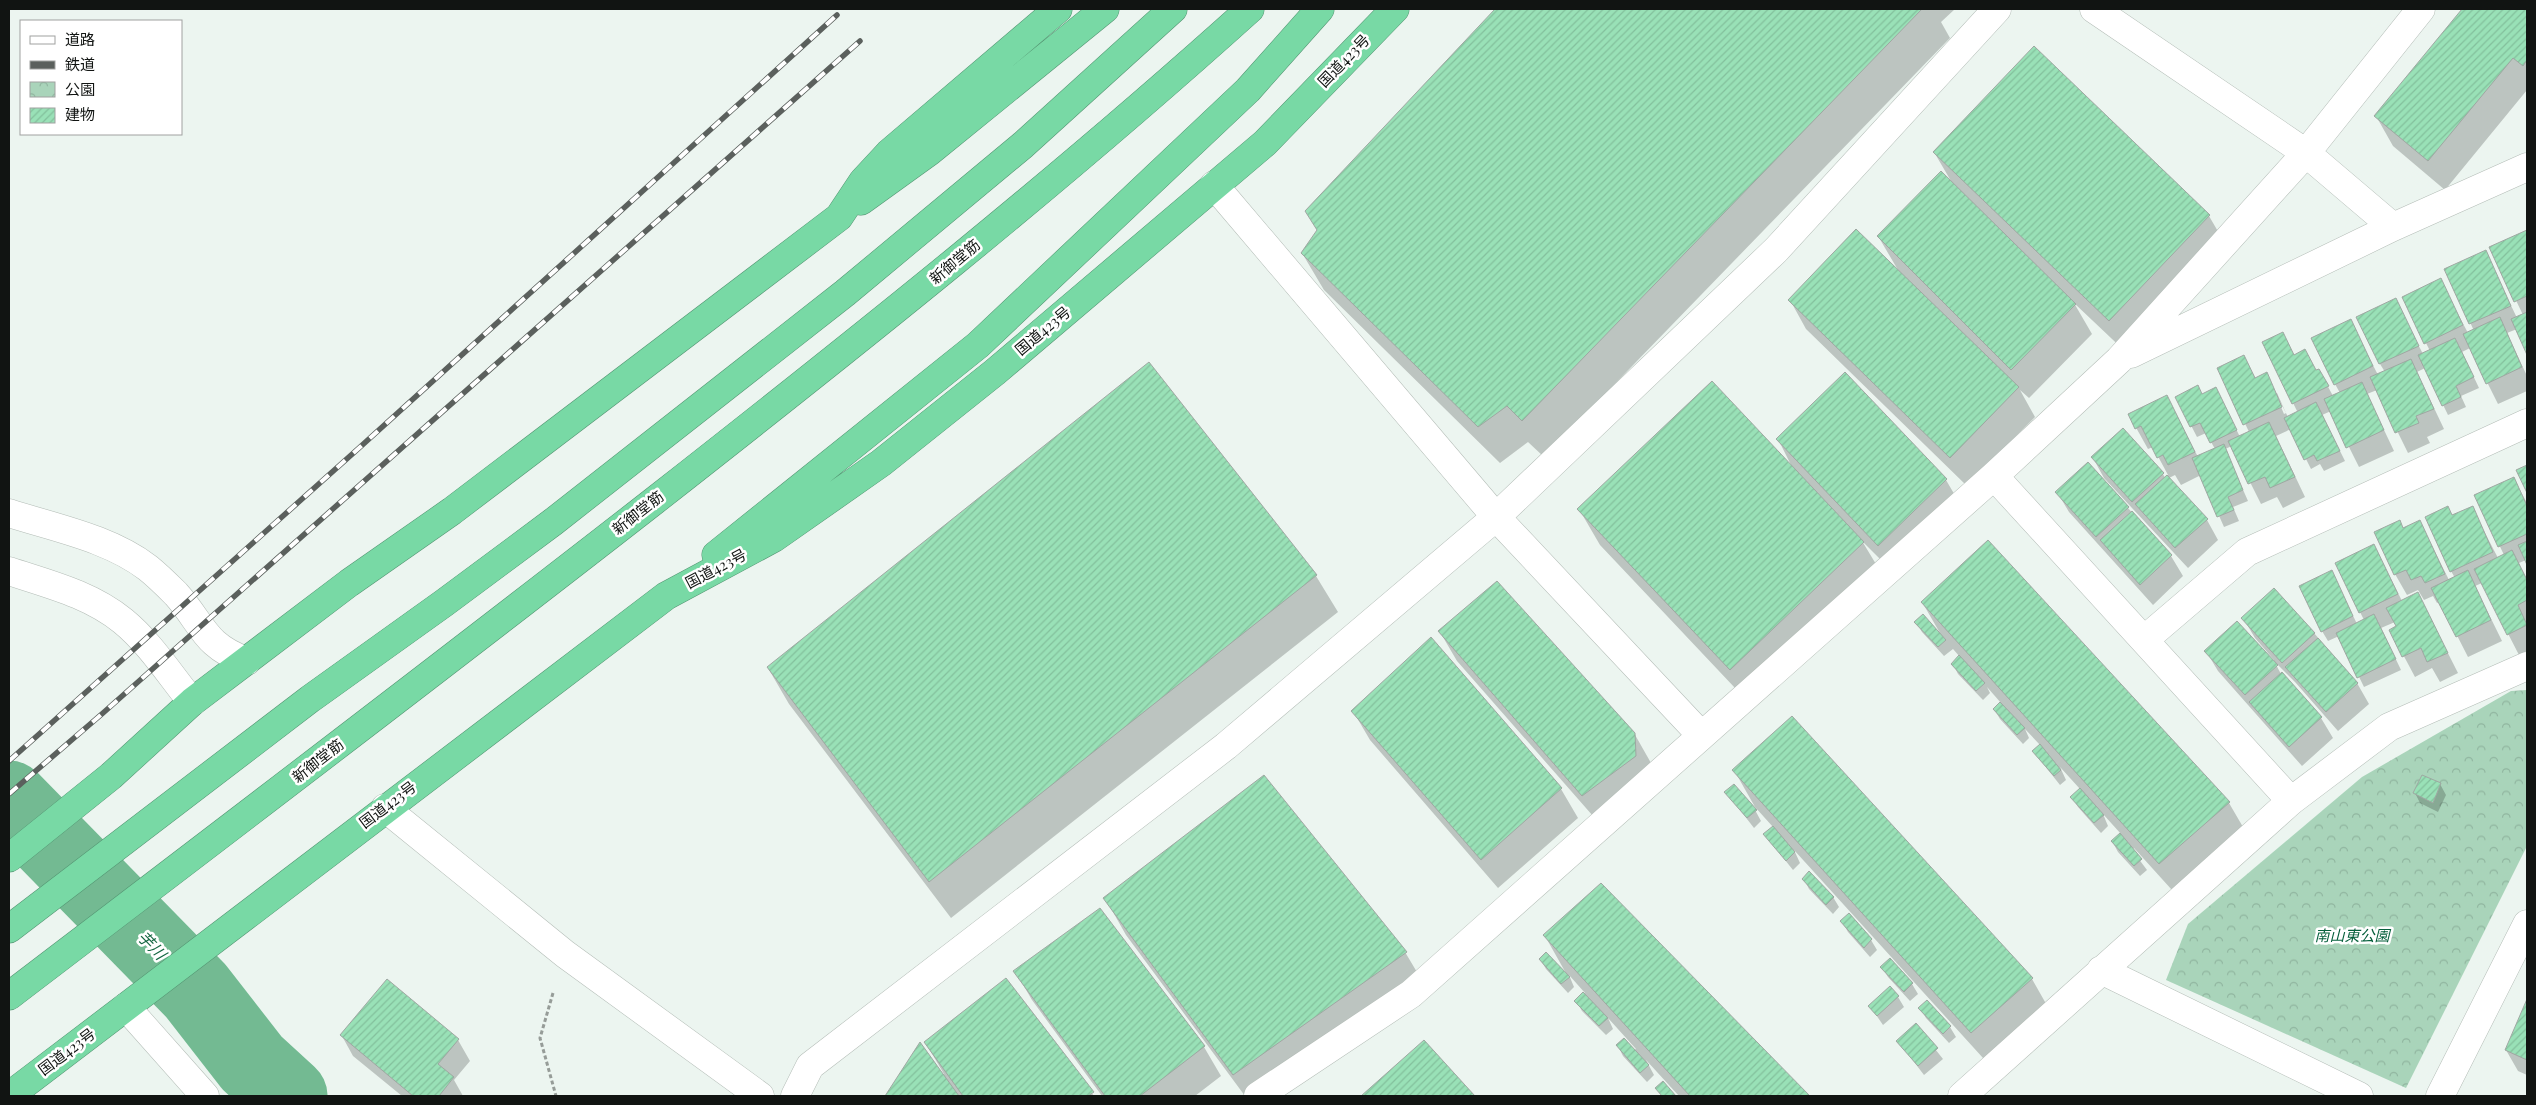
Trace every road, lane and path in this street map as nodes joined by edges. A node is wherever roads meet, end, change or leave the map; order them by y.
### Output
1 (1058, 9) edge
2 (1105, 9) edge
3 (1173, 9) edge
4 (1250, 9) edge
5 (1320, 9) edge
6 (1395, 9) edge
7 (1997, 9) edge
8 (2094, 9) edge
9 (2422, 9) edge
10 (2306, 153) junction
11 (2527, 167) edge
12 (1214, 185) junction
13 (839, 217) junction
14 (2393, 227) junction
15 (2118, 360) junction
16 (2527, 423) edge
17 (1994, 476) junction
18 (9, 513) edge
19 (1496, 517) junction
20 (9, 570) edge
21 (666, 596) junction
22 (2144, 640) junction
23 (247, 661) junction
24 (2527, 666) edge
25 (192, 702) junction
26 (1701, 735) junction
27 (2291, 801) junction
28 (385, 808) junction
29 (9, 858) edge
30 (2527, 924) edge
31 (9, 929) edge
32 (565, 954) junction
33 (2101, 970) junction
34 (9, 996) edge
35 (132, 1003) junction
36 (9, 1096) edge
37 (205, 1096) edge
38 (556, 1096) edge
39 (760, 1096) edge
40 (795, 1096) edge
41 (1258, 1096) edge
42 (1962, 1096) edge
43 (2359, 1096) edge
44 (2440, 1096) edge

1 - 13 highway
2 - 13 highway
3 - 31 highway
4 - 34 highway, 新御堂筋
5 - 21 highway
6 - 12 highway, 国道423号
7 - 19 street
8 - 10 street
9 - 10 street
10 - 14 street
10 - 15 street
11 - 14 street
12 - 19 street
12 - 21 highway, 国道423号
13 - 23 highway
14 - 15 street
15 - 17 street
16 - 22 street
17 - 22 street
17 - 26 street
18 - 23 street
19 - 26 street
19 - 40 street
20 - 25 street
21 - 28 highway, 国道423号
22 - 27 street
23 - 25 highway
24 - 27 street
25 - 29 highway
26 - 41 street
27 - 33 street
28 - 32 street
28 - 35 highway, 国道423号
30 - 44 street
32 - 38 path
32 - 39 street
33 - 42 street
33 - 43 street
35 - 36 highway, 国道423号
35 - 37 street

